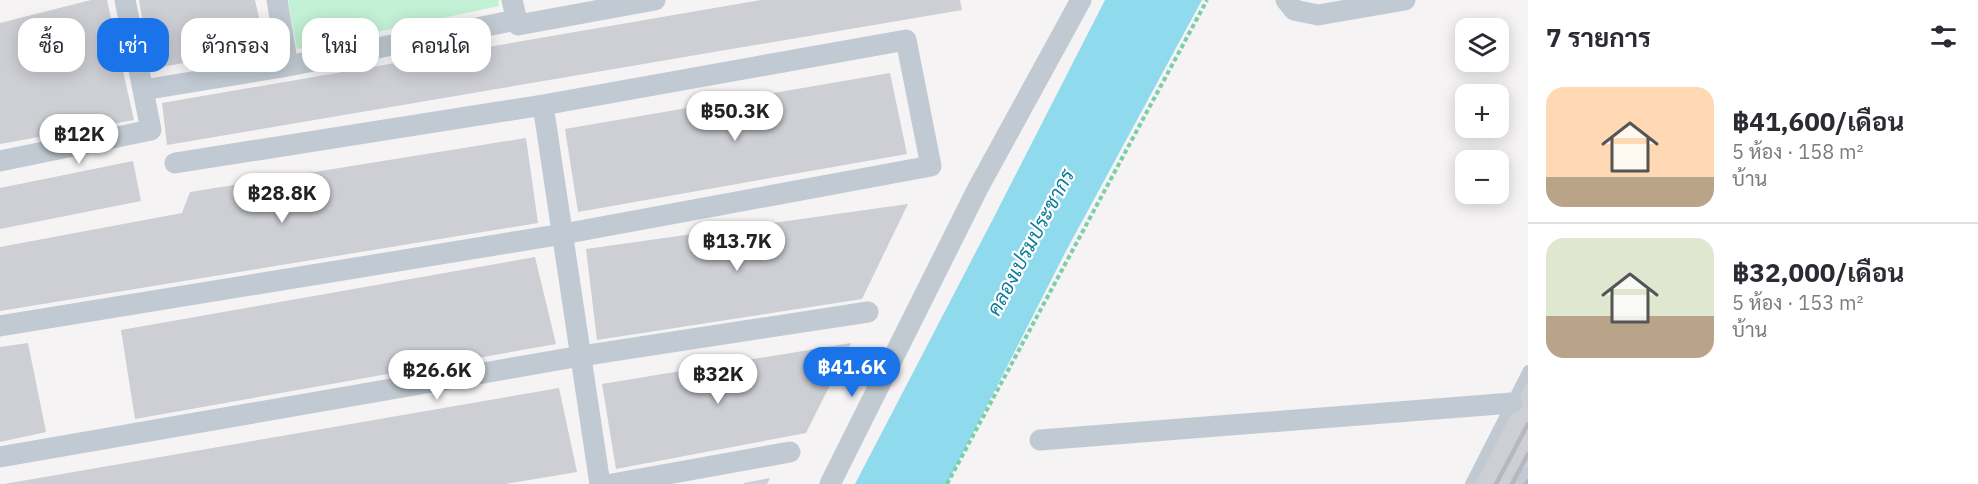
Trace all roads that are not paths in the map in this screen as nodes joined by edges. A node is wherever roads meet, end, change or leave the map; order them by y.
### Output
1 (125, 0) edge
2 (277, 0) edge
3 (656, 0) edge
4 (1081, 0) edge
5 (1286, 0) edge
6 (1405, 0) edge
7 (514, 10) edge
8 (280, 18) edge
9 (290, 66) edge
10 (252, 72) edge
11 (143, 90) junction
12 (543, 105) junction
13 (0, 161) edge
14 (175, 163) dead end
15 (563, 234) junction
16 (868, 312) dead end
17 (0, 326) edge
18 (581, 356) junction
19 (1528, 370) edge
20 (1512, 403) junction
21 (1040, 440) dead end
22 (790, 452) dead end
23 (0, 457) edge
24 (600, 484) edge
25 (612, 484) edge
26 (830, 484) edge
27 (1470, 484) edge

1 - 11 street
2 - 8 street
3 - 7 street
4 - 26 street
5 - 6 street
7 - 9 street
10 - 11 street
11 - 13 street
12 - 14 street
12 - 15 street
12 - 15 street
15 - 17 street
15 - 18 street
16 - 18 street
18 - 23 street
18 - 24 street
19 - 20 lane
20 - 21 street
20 - 27 lane
22 - 25 street

